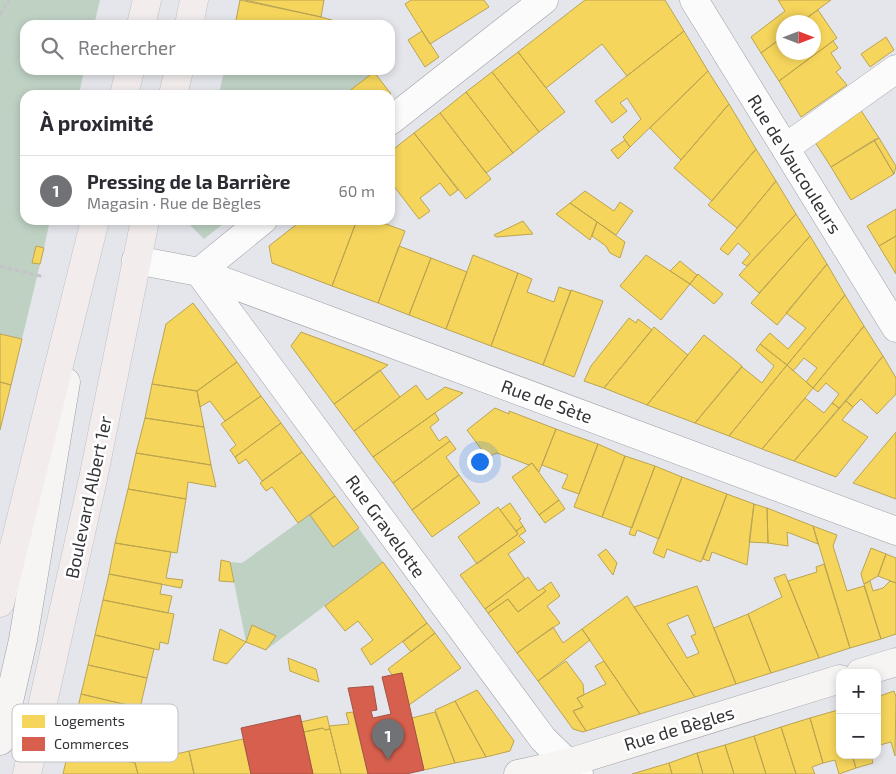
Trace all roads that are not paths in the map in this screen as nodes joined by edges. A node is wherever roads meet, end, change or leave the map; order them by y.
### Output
1 (147, 0) edge
2 (194, 0) edge
3 (544, 0) edge
4 (694, 0) edge
5 (142, 20) edge
6 (190, 20) edge
7 (896, 69) edge
8 (129, 75) edge
9 (177, 75) edge
10 (125, 90) edge
11 (174, 90) edge
12 (395, 117) edge
13 (785, 148) junction
14 (94, 225) edge
15 (144, 225) edge
16 (258, 225) edge
17 (88, 250) junction
18 (136, 260) junction
19 (199, 272) junction
20 (896, 328) edge
21 (896, 531) edge
22 (0, 603) edge
23 (896, 662) edge
24 (873, 669) edge
25 (836, 680) edge
26 (43, 704) edge
27 (0, 741) edge
28 (573, 768) edge
29 (518, 774) edge

1 - 5 main road
2 - 6 main road
3 - 12 street
4 - 13 street, Rue de Vaucouleurs
7 - 13 street
8 - 10 main road
9 - 11 main road
13 - 20 street, Rue de Vaucouleurs
14 - 17 main road
15 - 18 main road, Boulevard Albert 1er
16 - 19 street
17 - 22 main road
17 - 27 street
18 - 19 street, Rue de Sète
18 - 26 main road, Boulevard Albert 1er
19 - 21 street, Rue de Sète
19 - 28 street, Rue Gravelotte
23 - 24 street
25 - 28 street, Rue de Bègles
28 - 29 street, Rue de Bègles

